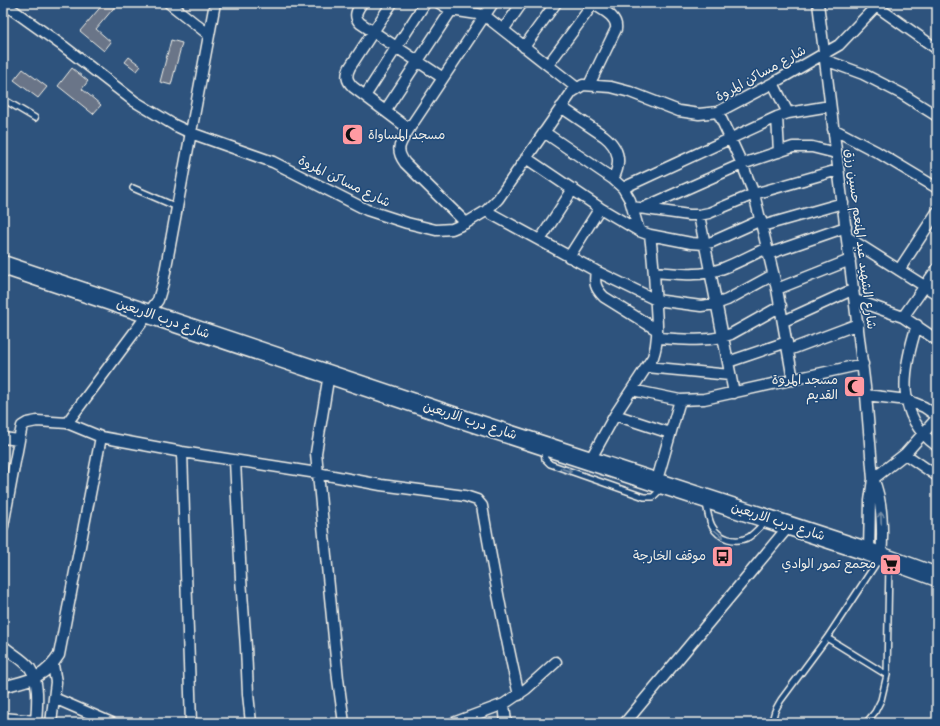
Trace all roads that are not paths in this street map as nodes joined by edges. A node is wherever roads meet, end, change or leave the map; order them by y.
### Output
1 (169, 3) edge
2 (215, 3) edge
3 (362, 3) edge
4 (392, 3) edge
5 (425, 3) edge
6 (438, 3) edge
7 (493, 3) edge
8 (522, 3) edge
9 (556, 3) edge
10 (592, 3) edge
11 (818, 3) edge
12 (10, 5) edge
13 (878, 5) edge
14 (454, 7) edge
15 (484, 15) junction
16 (503, 30) junction
17 (373, 32) junction
18 (208, 34) junction
19 (396, 47) junction
20 (524, 47) junction
21 (937, 49) edge
22 (824, 57) junction
23 (418, 61) junction
24 (548, 65) junction
25 (443, 78) junction
26 (773, 83) junction
27 (589, 85) junction
28 (577, 88) junction
29 (365, 96) junction
30 (3, 99) edge
31 (830, 106) junction
32 (561, 107) junction
33 (385, 111) junction
34 (718, 112) junction
35 (788, 113) junction
36 (937, 116) edge
37 (777, 117) junction
38 (35, 118) dead end
39 (409, 129) junction
40 (833, 129) junction
41 (191, 132) junction
42 (544, 132) junction
43 (730, 139) junction
44 (779, 152) junction
45 (836, 153) junction
46 (526, 158) junction
47 (742, 164) junction
48 (838, 170) junction
49 (613, 178) junction
50 (133, 188) dead end
51 (624, 188) junction
52 (937, 188) edge
53 (572, 189) junction
54 (754, 194) junction
55 (842, 203) junction
56 (177, 207) junction
57 (600, 208) junction
58 (637, 208) junction
59 (486, 211) junction
60 (937, 212) edge
61 (699, 215) junction
62 (466, 223) junction
63 (762, 223) junction
64 (638, 231) junction
65 (846, 232) junction
66 (650, 235) junction
67 (540, 240) junction
68 (704, 244) junction
69 (768, 251) junction
70 (3, 254) edge
71 (570, 256) junction
72 (850, 260) junction
73 (3, 265) edge
74 (937, 269) edge
75 (899, 270) junction
76 (596, 271) junction
77 (654, 272) junction
78 (710, 272) junction
79 (773, 274) junction
80 (925, 287) junction
81 (777, 289) junction
82 (854, 289) junction
83 (937, 294) edge
84 (656, 300) junction
85 (855, 300) junction
86 (716, 304) junction
87 (781, 306) junction
88 (151, 310) junction
89 (902, 317) junction
90 (784, 321) junction
91 (858, 324) junction
92 (917, 326) junction
93 (657, 334) junction
94 (723, 337) junction
95 (937, 340) edge
96 (788, 346) junction
97 (728, 362) junction
98 (863, 364) junction
99 (647, 367) junction
100 (329, 374) junction
101 (730, 375) junction
102 (793, 380) junction
103 (632, 390) junction
104 (734, 393) junction
105 (866, 395) junction
106 (680, 400) junction
107 (906, 400) junction
108 (461, 414) junction
109 (616, 415) junction
110 (937, 417) edge
111 (67, 423) junction
112 (670, 433) junction
113 (924, 434) junction
114 (101, 437) junction
115 (3, 438) edge
116 (19, 440) junction
117 (543, 445) junction
118 (937, 446) edge
119 (182, 452) junction
120 (905, 454) junction
121 (592, 456) junction
122 (235, 461) junction
123 (317, 473) junction
124 (937, 476) edge
125 (661, 479) junction
126 (873, 479) junction
127 (706, 499) junction
128 (768, 519) junction
129 (3, 526) edge
130 (789, 526) junction
131 (878, 551) junction
132 (937, 565) edge
133 (937, 577) edge
134 (827, 638) junction
135 (3, 646) edge
136 (556, 662) dead end
137 (53, 665) junction
138 (887, 675) junction
139 (34, 678) junction
140 (3, 687) edge
141 (519, 695) junction
142 (54, 698) junction
143 (504, 704) junction
144 (3, 718) edge
145 (36, 722) edge
146 (51, 723) edge
147 (112, 723) edge
148 (191, 723) edge
149 (251, 723) edge
150 (344, 723) edge
151 (453, 723) edge
152 (506, 723) edge
153 (625, 723) edge
154 (773, 723) edge
155 (866, 723) edge

1 - 18 street
2 - 18 street
3 - 17 street
4 - 17 street
5 - 19 street
6 - 14 street
7 - 15 street
8 - 16 street
9 - 20 street
10 - 24 street
10 - 27 street
11 - 22 street, شارع الشهيد عبد المنعم حسين رزق
12 - 41 street, شارع مساكن المروة
13 - 21 street
13 - 22 street, شارع مساكن المروة
14 - 15 street
14 - 23 street
15 - 16 street
15 - 25 street
16 - 20 street
17 - 19 street
17 - 29 street
18 - 41 street
19 - 23 street
19 - 29 street
20 - 24 street
22 - 26 street, شارع مساكن المروة
22 - 31 street, شارع الشهيد عبد المنعم حسين رزق
22 - 36 street
23 - 25 street
23 - 33 street
24 - 28 street
25 - 39 street
26 - 34 street, شارع مساكن المروة
26 - 35 street
27 - 28 street, شارع مساكن المروة
27 - 34 street, شارع مساكن المروة
28 - 32 street, شارع مساكن المروة
29 - 33 street
30 - 38 lane
31 - 35 street
31 - 40 street, شارع الشهيد عبد المنعم حسين رزق
32 - 42 street, شارع مساكن المروة
32 - 49 street
33 - 39 street
34 - 43 street
35 - 37 street
37 - 43 street
37 - 44 street
39 - 62 street
40 - 45 street, شارع الشهيد عبد المنعم حسين رزق
40 - 52 street
41 - 56 street
41 - 62 street, شارع مساكن المروة
42 - 46 street, شارع مساكن المروة
42 - 49 street
43 - 47 street
43 - 51 street
44 - 45 street
44 - 47 street
45 - 48 street, شارع الشهيد عبد المنعم حسين رزق
46 - 53 street
46 - 59 street, شارع مساكن المروة
47 - 54 street
47 - 58 street
48 - 54 street
48 - 55 street, شارع الشهيد عبد المنعم حسين رزق
49 - 51 street
50 - 56 lane
51 - 58 street
53 - 57 street
53 - 67 street
54 - 61 street
54 - 63 street
55 - 63 street
55 - 65 street, شارع الشهيد عبد المنعم حسين رزق
56 - 88 street
57 - 64 street
57 - 71 street
58 - 61 street
58 - 64 street
59 - 62 street, شارع مساكن المروة
59 - 67 street
60 - 75 street
61 - 68 street
63 - 68 street
63 - 69 street
64 - 66 street
65 - 69 street
65 - 72 street, شارع الشهيد عبد المنعم حسين رزق
65 - 75 street
66 - 68 street
66 - 77 street
67 - 71 street
68 - 78 street
69 - 78 street
69 - 79 street
70 - 88 highway, شارع درب الاربعين
71 - 76 street
72 - 81 street
72 - 82 street, شارع الشهيد عبد المنعم حسين رزق
73 - 88 highway, شارع درب الاربعين
74 - 80 street
75 - 80 street
76 - 84 street
76 - 93 street
77 - 78 street
77 - 84 street
78 - 86 street
79 - 81 street
79 - 86 street
80 - 83 street
80 - 89 street
81 - 87 street
82 - 85 street, شارع الشهيد عبد المنعم حسين رزق
82 - 90 street
84 - 86 street
84 - 93 street
85 - 89 street
85 - 91 street, شارع الشهيد عبد المنعم حسين رزق
86 - 94 street
87 - 90 street
87 - 94 street
88 - 100 highway, شارع درب الاربعين
88 - 108 highway, شارع درب الاربعين
88 - 111 street
89 - 92 street
90 - 96 street
91 - 96 street
91 - 98 street, شارع الشهيد عبد المنعم حسين رزق
92 - 95 street
92 - 107 street
93 - 94 street
93 - 99 street
94 - 97 street
96 - 97 street
96 - 102 street
97 - 101 street
98 - 102 street
98 - 105 street, شارع الشهيد عبد المنعم حسين رزق
99 - 101 street
99 - 103 street
100 - 108 highway, شارع درب الاربعين
100 - 123 street
101 - 104 street
102 - 104 street
103 - 106 street
103 - 109 street
104 - 106 street
105 - 107 street
105 - 126 street, شارع الشهيد عبد المنعم حسين رزق
106 - 112 street
107 - 110 street
107 - 113 street
108 - 117 highway, شارع درب الاربعين
108 - 121 highway, شارع درب الاربعين
109 - 112 street
109 - 121 street
110 - 113 street
111 - 114 street
111 - 116 street
112 - 125 street
113 - 118 street
113 - 120 street
114 - 119 street
114 - 137 street
115 - 116 street
116 - 129 street
117 - 121 highway, شارع درب الاربعين
117 -> 125 lane
119 - 122 street
119 - 148 street
120 - 124 street
120 - 126 street
121 - 125 highway, شارع درب الاربعين
122 - 123 street
122 - 149 street
123 - 141 street
123 - 150 street
125 - 127 highway, شارع درب الاربعين
125 - 131 highway, شارع درب الاربعين
126 - 131 street, شارع الشهيد عبد المنعم حسين رزق
127 - 128 highway, شارع درب الاربعين
127 -> 128 lane
128 - 130 highway, شارع درب الاربعين
130 - 131 highway, شارع درب الاربعين
130 - 153 street
131 - 132 highway, شارع درب الاربعين
131 - 133 highway, شارع درب الاربعين
131 - 134 lane
131 - 138 lane
134 - 138 lane
134 - 154 lane
135 - 139 street
136 - 141 street
137 - 139 street
137 - 142 street
138 - 155 lane
139 - 140 street
139 - 145 street
141 - 143 street
142 - 146 street
142 - 147 street
143 - 151 street
143 - 152 street
144 - 145 street

